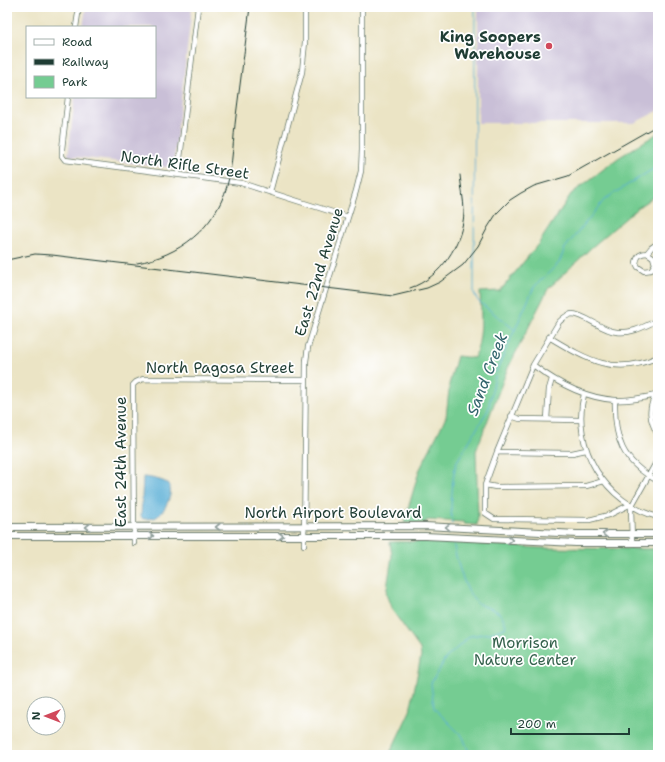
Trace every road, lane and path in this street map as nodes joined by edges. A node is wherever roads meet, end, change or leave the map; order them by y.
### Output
1 (79, 7) edge
2 (198, 7) edge
3 (305, 7) edge
4 (362, 7) edge
5 (76, 26) edge
6 (68, 98) edge
7 (178, 175) junction
8 (270, 192) junction
9 (348, 217) junction
10 (658, 243) edge
11 (647, 253) junction
12 (658, 254) edge
13 (653, 257) junction
14 (658, 320) edge
15 (549, 337) junction
16 (658, 357) edge
17 (533, 365) junction
18 (552, 379) junction
19 (305, 380) junction
20 (136, 382) joint
21 (584, 394) junction
22 (657, 394) edge
23 (615, 400) junction
24 (511, 416) junction
25 (547, 419) junction
26 (580, 420) junction
27 (658, 435) edge
28 (586, 450) junction
29 (497, 452) junction
30 (658, 459) edge
31 (648, 476) junction
32 (604, 481) junction
33 (658, 481) edge
34 (485, 485) junction
35 (630, 506) junction
36 (658, 517) edge
37 (7, 527) edge
38 (134, 527) junction
39 (305, 527) junction
40 (632, 534) junction
41 (658, 534) edge
42 (7, 536) edge
43 (134, 536) junction
44 (304, 536) junction
45 (134, 543) dead end
46 (632, 543) junction
47 (658, 543) edge
48 (304, 545) dead end

1 - 5 street
2 - 7 street
3 - 8 street
4 - 9 street, East 22nd Avenue
6 - 7 street, North Rifle Street
7 - 8 street, North Rifle Street
8 - 9 street, North Rifle Street
9 - 19 street, East 22nd Avenue
10 - 11 street
11 - 13 street
11 - 13 street
12 - 13 street
14 - 15 street
15 - 16 street
15 - 17 street
17 - 18 street
17 - 24 street
18 - 21 street
18 - 25 street
19 - 20 street, North Pagosa Street
19 - 39 street, East 22nd Avenue
20 - 38 street, East 24th Avenue
21 - 23 street
21 - 26 street
22 - 23 street
22 - 27 street
23 - 31 street
24 - 25 street
24 - 29 street
25 - 26 street
26 - 28 street
28 - 29 street
28 - 32 street
29 - 34 street
30 - 31 street
31 - 33 street
31 - 35 street
32 - 34 street
32 - 35 street
34 - 35 street
35 - 36 street
35 - 40 street
38 -> 37 main road, North Airport Boulevard
39 -> 38 main road, North Airport Boulevard
38 - 43 street, East 24th Avenue
40 -> 39 main road, North Airport Boulevard
39 - 44 street, East 22nd Avenue
40 - 41 main road, North Airport Boulevard
40 - 46 street
42 - 43 main road, North Airport Boulevard
43 -> 44 main road, North Airport Boulevard
43 - 45 street, East 24th Avenue
44 -> 46 main road, North Airport Boulevard
44 - 48 street, East 22nd Avenue
46 - 47 main road, North Airport Boulevard

